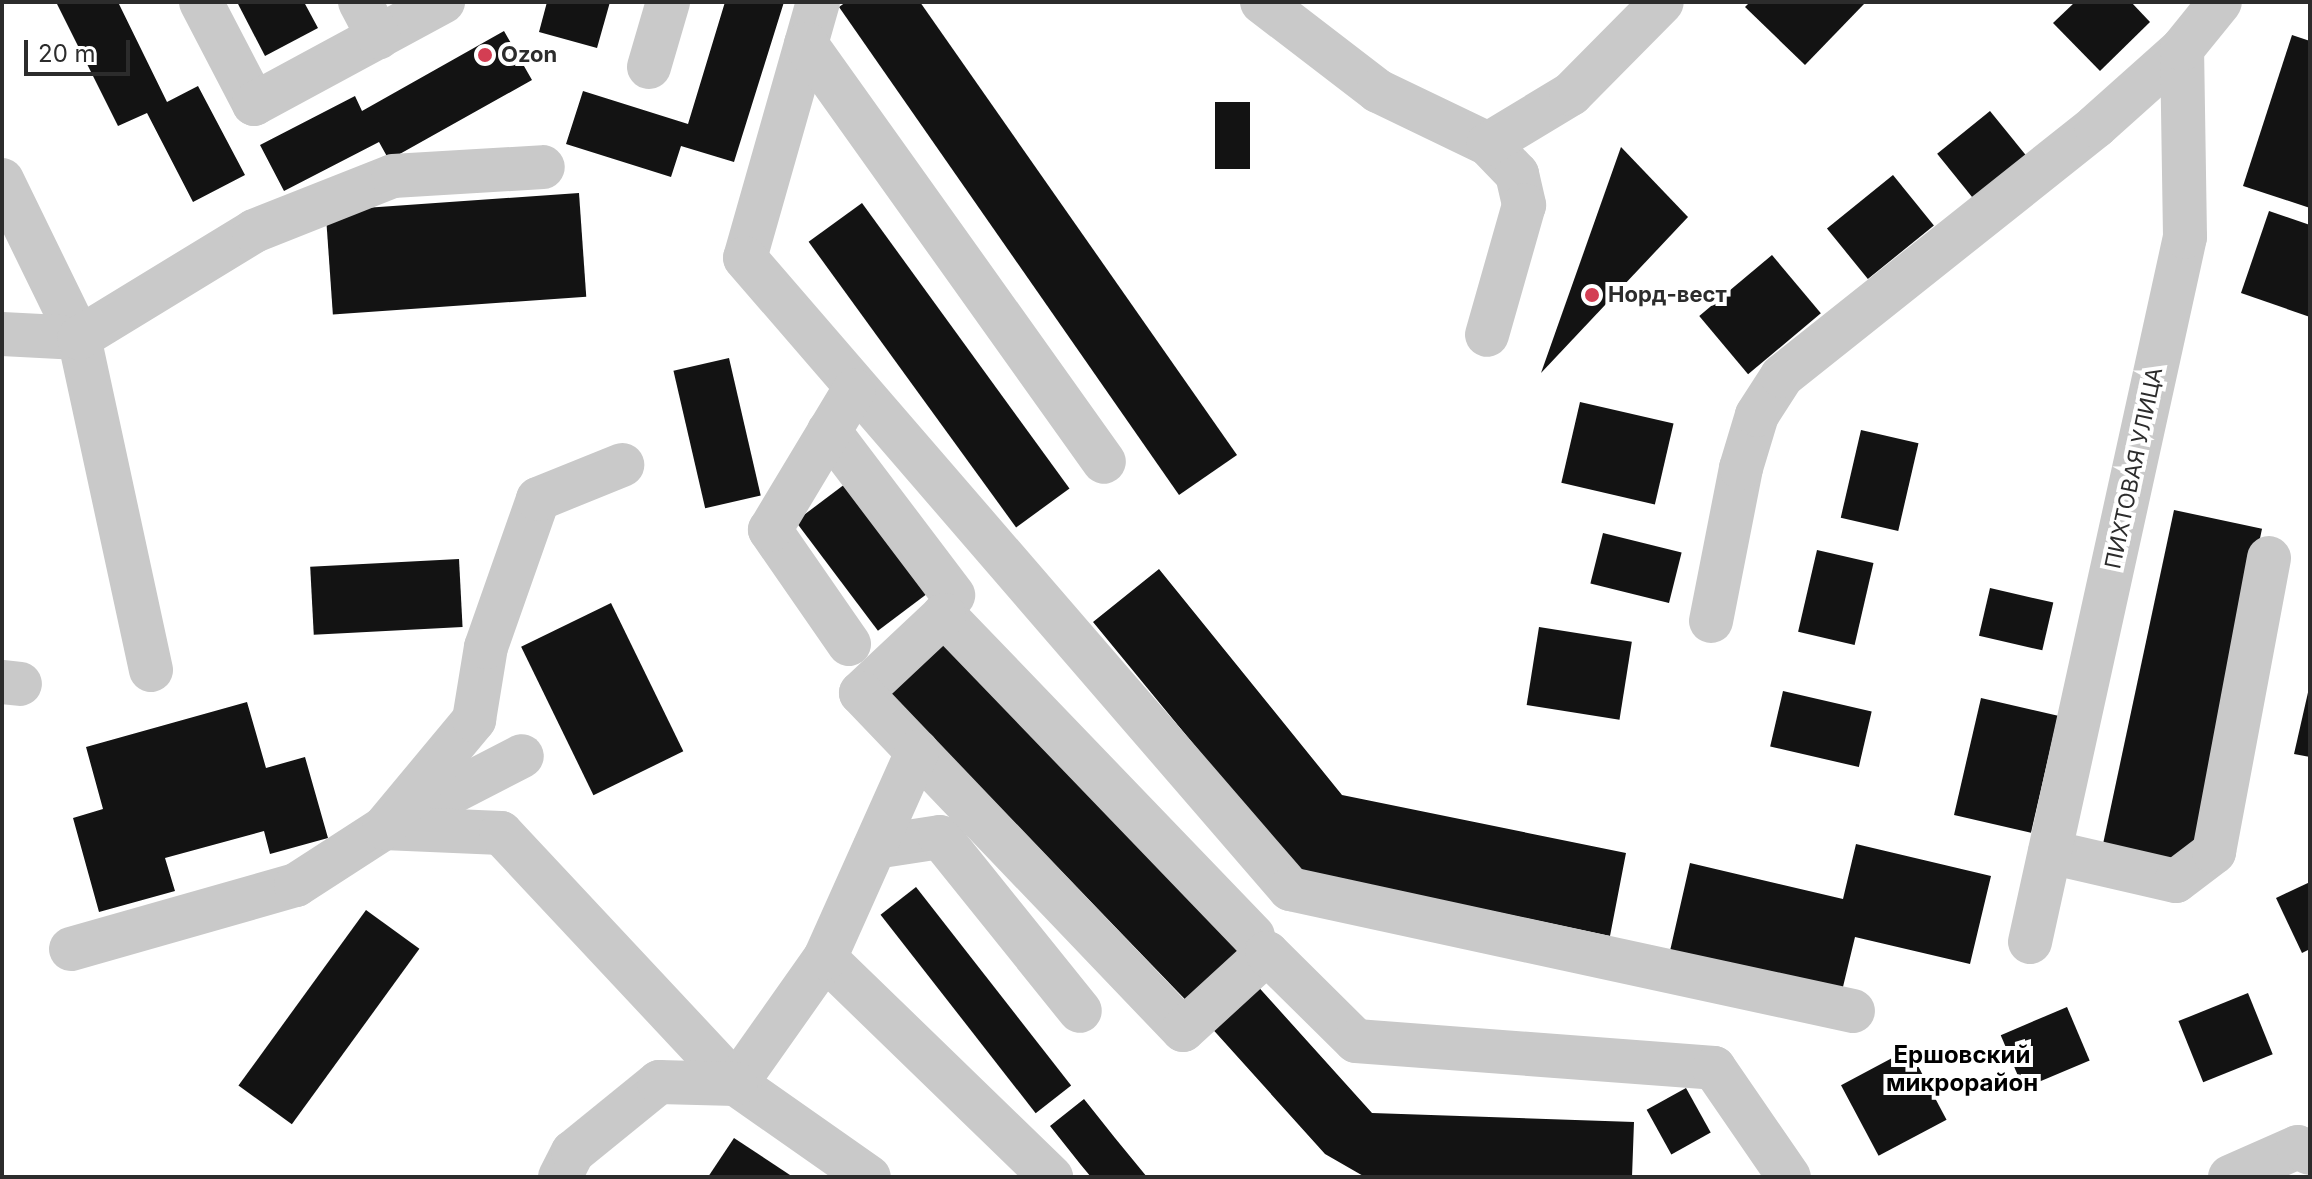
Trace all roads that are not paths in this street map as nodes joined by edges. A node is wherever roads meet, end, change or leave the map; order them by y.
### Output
1 (201, 2) edge
2 (443, 2) edge
3 (668, 2) edge
4 (818, 2) edge
5 (1262, 2) edge
6 (1662, 2) edge
7 (2220, 2) edge
8 (369, 19) edge
9 (806, 44) junction
10 (2182, 49) junction
11 (649, 67) dead end
12 (1488, 144) junction
13 (543, 167) dead end
14 (2, 180) edge
15 (2, 334) edge
16 (1487, 335) dead end
17 (79, 338) junction
18 (854, 390) junction
19 (829, 431) junction
20 (1104, 462) dead end
21 (622, 465) dead end
22 (2269, 558) dead end
23 (953, 595) dead end
24 (1711, 621) dead end
25 (849, 644) dead end
26 (151, 670) dead end
27 (917, 752) junction
28 (522, 756) dead end
29 (384, 828) junction
30 (875, 847) junction
31 (2050, 852) junction
32 (1253, 936) dead end
33 (2030, 942) dead end
34 (71, 949) dead end
35 (825, 958) junction
36 (1080, 1011) dead end
37 (1853, 1011) dead end
38 (736, 1084) junction
39 (2306, 1145) edge
40 (561, 1177) edge
41 (869, 1177) edge
42 (1051, 1177) edge
43 (1789, 1177) edge
44 (2230, 1177) edge

1 - 8 street
2 - 8 street
3 - 11 street
4 - 9 street
5 - 12 street
6 - 12 street
7 - 10 street
9 - 18 street
9 - 20 street
10 - 24 street
10 - 31 street, ПИХТОВАЯ УЛИЦА
12 - 16 street
13 - 17 street
14 - 17 street
15 - 17 street
17 - 26 street
18 - 19 street
18 - 37 street
19 - 23 street
19 - 25 street
21 - 29 street
22 - 31 street
27 - 30 street
27 - 32 street
27 - 43 street
28 - 29 street
29 - 34 street
29 - 38 street
30 - 35 street
30 - 36 street
31 - 33 street, ПИХТОВАЯ УЛИЦА
35 - 38 street
35 - 42 street
38 - 40 street
38 - 41 street
39 - 44 street

